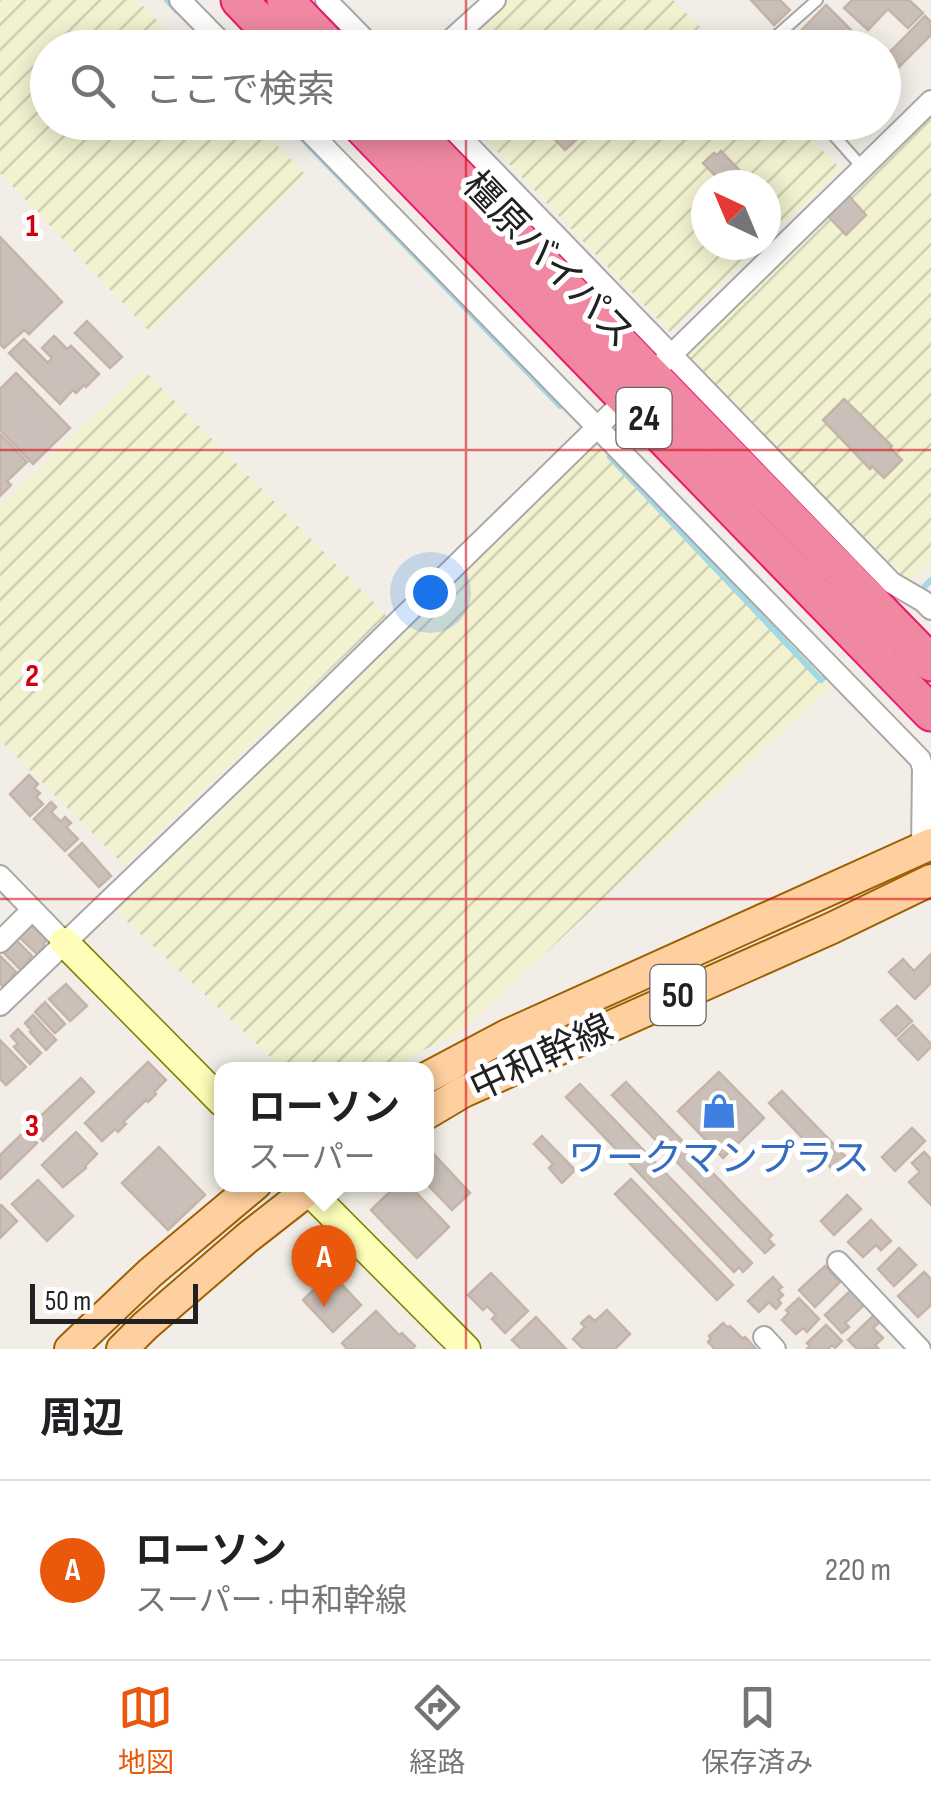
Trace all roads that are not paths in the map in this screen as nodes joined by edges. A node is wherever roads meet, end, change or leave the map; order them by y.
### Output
1 (180, 0) edge
2 (239, 0) edge
3 (284, 0) edge
4 (326, 0) edge
5 (495, 0) edge
6 (817, 0) edge
7 (209, 30) edge
8 (268, 30) edge
9 (313, 30) edge
10 (355, 30) edge
11 (462, 30) edge
12 (783, 30) edge
13 (931, 100) edge
14 (901, 130) edge
15 (318, 140) edge
16 (379, 140) edge
17 (422, 140) edge
18 (460, 140) edge
19 (838, 140) edge
20 (890, 140) edge
21 (862, 168) junction
22 (648, 376) junction
23 (596, 426) junction
24 (931, 610) edge
25 (931, 664) edge
26 (931, 713) edge
27 (926, 846) edge
28 (0, 876) edge
29 (931, 880) edge
30 (32, 910) junction
31 (0, 942) edge
32 (64, 942) junction
33 (0, 1004) edge
34 (434, 1074) edge
35 (214, 1094) edge
36 (434, 1109) edge
37 (246, 1192) edge
38 (302, 1192) edge
39 (315, 1192) edge
40 (838, 1262) dead end
41 (70, 1349) edge
42 (122, 1349) edge
43 (466, 1349) edge
44 (920, 1349) edge

1 - 7 street
2 - 8 highway
3 - 9 highway
4 - 10 street
5 - 11 street
6 - 12 lane
13 - 14 street
15 - 23 street
16 - 22 highway, 橿原バイパス / 24
17 - 22 highway, 橿原バイパス / 24
18 - 22 street
19 - 21 lane
20 - 21 street
21 - 22 street
22 - 23 street
22 - 24 street
22 - 25 highway, 橿原バイパス / 24
22 - 26 highway, 橿原バイパス / 24
23 - 27 street
23 - 32 street
27 - 34 main road, 中和幹線 / 50
28 - 30 street
29 - 36 main road, 中和幹線 / 50
30 - 31 street
30 - 32 street
32 - 33 street
32 - 35 street
37 - 41 main road
38 - 42 main road
39 - 43 street
40 - 44 street

